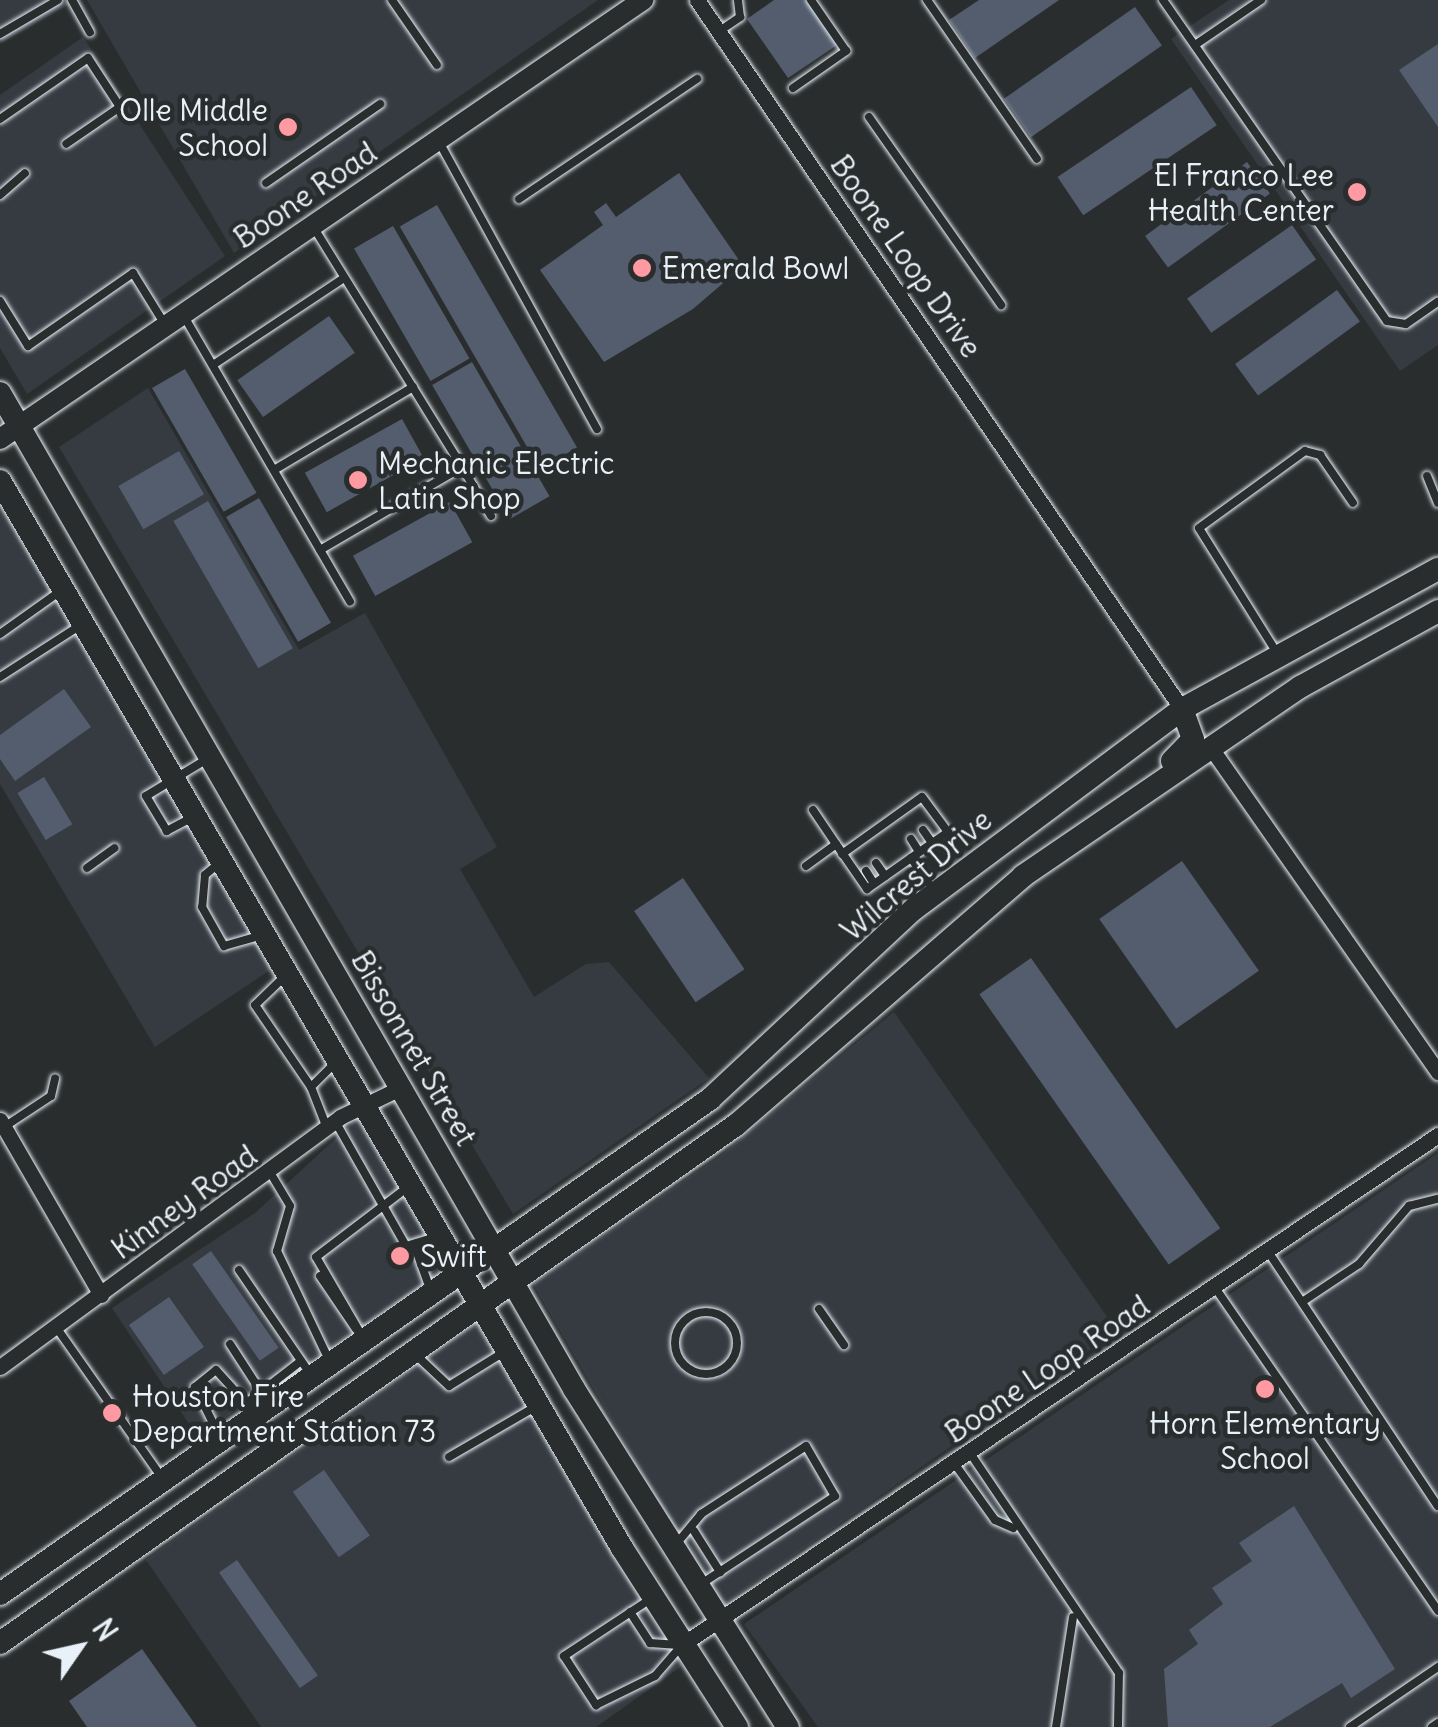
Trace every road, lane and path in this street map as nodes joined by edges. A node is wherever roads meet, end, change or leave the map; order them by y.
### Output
1 (58, 0) edge
2 (72, 0) edge
3 (392, 0) edge
4 (644, 0) edge
5 (696, 0) edge
6 (738, 0) edge
7 (811, 0) edge
8 (927, 0) edge
9 (1164, 0) edge
10 (1261, 0) edge
11 (90, 32) dead end
12 (718, 32) junction
13 (0, 34) edge
14 (1195, 45) junction
15 (437, 65) dead end
16 (697, 79) dead end
17 (793, 88) dead end
18 (380, 104) dead end
19 (869, 117) dead end
20 (0, 119) edge
21 (438, 140) junction
22 (66, 144) dead end
23 (1037, 160) dead end
24 (25, 172) dead end
25 (266, 183) dead end
26 (0, 195) edge
27 (520, 199) dead end
28 (312, 226) junction
29 (344, 278) junction
30 (0, 301) edge
31 (1438, 302) edge
32 (1001, 305) dead end
33 (174, 320) junction
34 (213, 366) junction
35 (412, 387) junction
36 (0, 393) edge
37 (597, 428) dead end
38 (10, 432) edge
39 (462, 466) junction
40 (274, 470) junction
41 (1427, 476) dead end
42 (0, 481) edge
43 (1354, 503) dead end
44 (1438, 503) edge
45 (490, 516) dead end
46 (320, 550) junction
47 (1438, 569) edge
48 (63, 590) junction
49 (350, 602) dead end
50 (1438, 610) edge
51 (83, 623) junction
52 (0, 634) edge
53 (1277, 652) junction
54 (0, 677) edge
55 (1182, 708) junction
56 (1210, 748) junction
57 (211, 757) junction
58 (174, 778) junction
59 (1117, 808) junction
60 (813, 810) dead end
61 (195, 816) junction
62 (158, 817) junction
63 (147, 825) dead end
64 (923, 830) dead end
65 (911, 839) dead end
66 (1002, 840) junction
67 (932, 843) junction
68 (836, 844) junction
69 (115, 848) dead end
70 (894, 852) dead end
71 (849, 853) junction
72 (915, 855) junction
73 (222, 861) junction
74 (876, 863) dead end
75 (902, 864) junction
76 (806, 866) dead end
77 (87, 868) dead end
78 (866, 871) dead end
79 (885, 876) junction
80 (1023, 876) junction
81 (874, 884) junction
82 (936, 892) junction
83 (311, 930) junction
84 (269, 942) junction
85 (858, 963) junction
86 (288, 974) junction
87 (867, 1006) junction
88 (338, 1061) junction
89 (1438, 1072) edge
90 (55, 1078) dead end
91 (402, 1086) junction
92 (311, 1087) junction
93 (710, 1098) junction
94 (364, 1104) junction
95 (2, 1124) edge
96 (331, 1124) junction
97 (736, 1125) junction
98 (1438, 1135) edge
99 (271, 1174) junction
100 (412, 1184) junction
101 (1438, 1199) edge
102 (382, 1206) junction
103 (441, 1234) junction
104 (415, 1246) junction
105 (494, 1246) junction
106 (1269, 1252) junction
107 (239, 1270) dead end
108 (462, 1270) junction
109 (511, 1279) junction
110 (1216, 1289) junction
111 (431, 1291) junction
112 (101, 1295) junction
113 (480, 1301) junction
114 (1302, 1302) junction
115 (819, 1309) dead end
116 (56, 1327) junction
117 (360, 1334) junction
118 (230, 1344) dead end
119 (844, 1345) dead end
120 (413, 1349) junction
121 (508, 1350) junction
122 (314, 1366) junction
123 (0, 1367) edge
124 (701, 1374) joint
125 (258, 1402) junction
126 (540, 1405) junction
127 (220, 1437) junction
128 (970, 1453) junction
129 (450, 1456) dead end
130 (954, 1463) junction
131 (162, 1478) junction
132 (1438, 1506) edge
133 (190, 1508) junction
134 (1013, 1528) junction
135 (694, 1531) junction
136 (669, 1548) junction
137 (720, 1572) junction
138 (693, 1589) junction
139 (0, 1594) edge
140 (652, 1597) junction
141 (1438, 1611) edge
142 (630, 1612) junction
143 (1074, 1617) junction
144 (718, 1627) junction
145 (0, 1643) edge
146 (683, 1644) junction
147 (1438, 1666) edge
148 (737, 1727) edge
149 (788, 1727) edge
150 (1056, 1727) edge
151 (1118, 1727) edge
152 (1350, 1727) edge

1 - 13 lane
2 - 11 lane
3 - 15 lane
4 - 21 street, Boone Road
5 - 12 street, Boone Loop Drive
6 - 12 lane
7 - 17 lane
8 - 23 lane
9 - 14 lane
10 - 14 lane
12 - 55 street, Boone Loop Drive
14 - 31 lane
16 - 27 lane
18 - 25 lane
19 - 32 lane
20 - 22 lane
21 - 28 street, Boone Road
21 - 37 lane
24 - 26 lane
28 - 29 lane
28 - 33 street, Boone Road
29 - 34 lane
29 - 35 lane
30 - 33 lane
33 - 34 lane
33 - 38 street, Boone Road
34 - 40 lane
35 - 39 lane
35 - 40 lane
36 - 38 main road, Bissonnet Street
38 - 57 main road, Bissonnet Street
39 - 45 lane
39 - 46 lane
40 - 46 lane
41 - 44 lane
42 - 48 main road
43 - 53 lane
46 - 49 lane
47 - 53 main road, Wilcrest Drive
48 - 51 main road
48 - 52 lane
50 - 56 main road
51 - 54 lane
51 - 58 main road
53 - 55 main road, Wilcrest Drive
55 - 59 main road
55 - 66 main road, Wilcrest Drive
56 - 59 main road
56 - 89 street
57 - 58 lane
57 - 83 main road, Bissonnet Street
58 - 61 main road
58 - 62 lane
59 - 80 main road
60 - 68 lane
61 - 62 lane
61 - 73 main road
62 - 63 lane
64 - 67 lane
65 - 72 lane
66 - 80 main road
66 - 82 main road, Wilcrest Drive
67 - 71 lane
67 - 72 lane
68 - 71 lane
68 - 76 lane
69 - 77 lane
70 - 75 lane
71 - 81 lane
72 - 75 lane
72 - 82 lane
73 - 84 main road
73 - 84 lane
74 - 79 lane
75 - 79 lane
78 - 81 lane
79 - 81 lane
80 - 87 main road
82 - 85 main road, Wilcrest Drive
83 - 84 main road
83 - 91 main road, Bissonnet Street
84 - 86 main road
85 - 87 main road
85 - 93 main road, Wilcrest Drive
86 - 88 main road
86 - 92 lane
87 - 97 main road
88 - 92 lane
88 - 94 main road
90 - 95 lane
91 - 94 street, Kinney Road
91 - 105 main road, Bissonnet Street
92 - 96 lane
93 - 97 main road
93 - 105 main road, Wilcrest Drive
94 - 96 street, Kinney Road
94 - 100 main road
95 - 112 street
96 - 99 street, Kinney Road
96 - 102 lane
97 - 109 main road
98 - 106 street, Boone Loop Road
99 - 112 street, Kinney Road
99 - 122 lane
100 - 102 lane
100 - 103 main road
101 - 114 lane
102 - 104 lane
102 - 117 lane
103 - 104 lane
103 - 108 main road
104 - 111 lane
105 - 108 main road, Wilcrest Drive
105 - 109 main road, Bissonnet Street
106 - 110 street, Boone Loop Road
106 - 114 lane
107 - 122 lane
108 - 111 main road, Wilcrest Drive
108 - 113 main road
109 - 113 main road
109 - 136 main road, Bissonnet Street
110 - 128 street, Boone Loop Road
110 - 141 lane
111 - 117 main road, Wilcrest Drive
112 - 116 street, Kinney Road
113 - 120 main road
113 - 121 main road
114 - 132 lane
115 - 119 lane
116 - 123 street, Kinney Road
116 - 131 lane
117 - 122 main road, Wilcrest Drive
118 - 125 lane
120 - 121 lane
120 - 133 main road
121 - 126 main road
122 - 125 main road, Wilcrest Drive
124 - 124 lane
125 - 127 main road, Wilcrest Drive
125 - 127 lane
126 - 129 lane
126 - 140 main road
127 - 131 main road, Wilcrest Drive
128 - 130 street, Boone Loop Road
128 - 134 lane
130 - 134 lane
130 - 144 street, Boone Loop Road
131 - 133 main road
131 - 139 main road, Wilcrest Drive
133 - 145 main road
134 - 143 lane
135 - 136 lane
135 - 137 lane
135 - 137 lane
136 - 138 main road, Bissonnet Street
137 - 138 lane
138 - 144 main road, Bissonnet Street
140 - 142 lane
140 - 146 main road
142 - 146 lane
142 - 146 lane
143 - 150 lane
143 - 151 lane
144 - 146 street, Boone Loop Road
144 - 149 main road, Bissonnet Street
146 - 148 main road
147 - 152 lane

